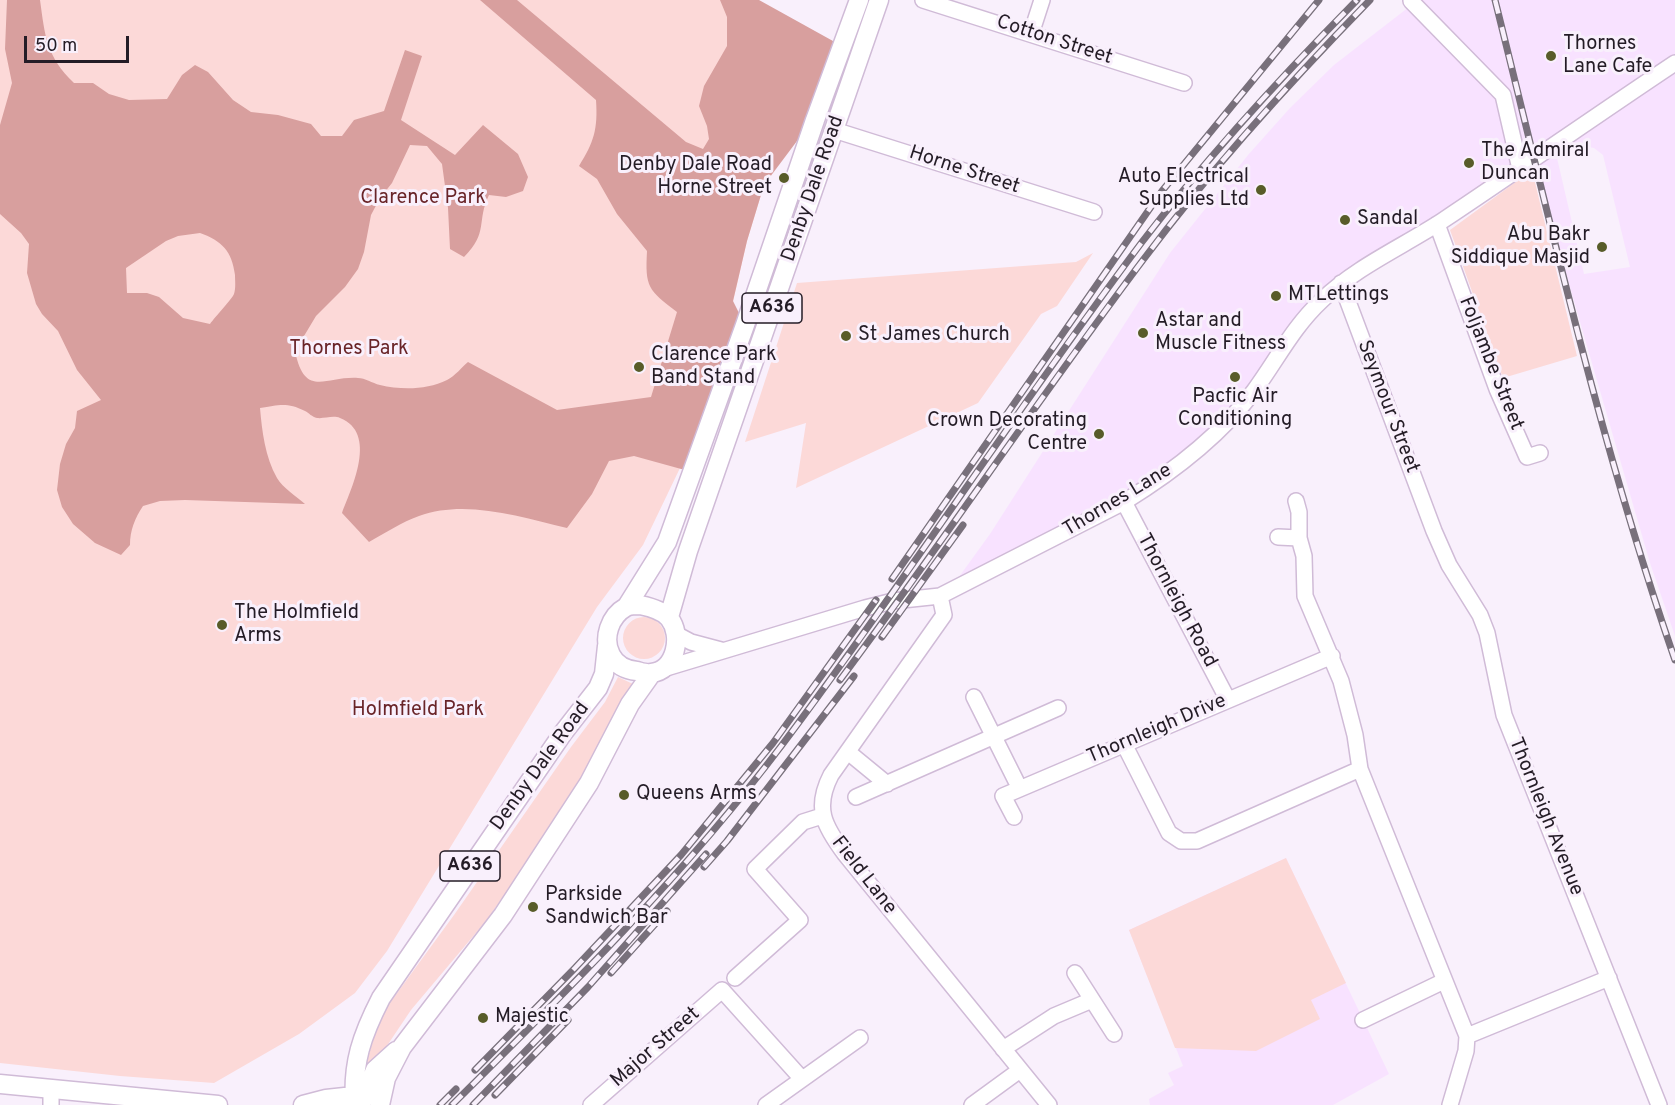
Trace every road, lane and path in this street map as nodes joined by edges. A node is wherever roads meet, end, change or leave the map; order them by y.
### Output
1 (859, 0) edge
2 (879, 0) edge
3 (923, 0) edge
4 (1042, 0) edge
5 (1411, 1) edge
6 (1031, 34) junction
7 (1675, 63) edge
8 (1184, 83) dead end
9 (834, 130) junction
10 (1520, 169) junction
11 (1094, 212) dead end
12 (1437, 224) junction
13 (1341, 283) junction
14 (1540, 453) dead end
15 (1296, 501) dead end
16 (1124, 502) junction
17 (1434, 531) joint
18 (1278, 537) dead end
19 (1299, 538) junction
20 (940, 596) junction
21 (627, 606) junction
22 (672, 625) junction
23 (607, 646) junction
24 (721, 650) junction
25 (1332, 656) junction
26 (657, 671) junction
27 (975, 697) dead end
28 (1228, 700) junction
29 (1058, 708) dead end
30 (994, 738) junction
31 (1124, 744) junction
32 (848, 752) junction
33 (1360, 769) junction
34 (1016, 781) dead end
35 (887, 784) junction
36 (856, 797) dead end
37 (822, 816) junction
38 (1014, 817) dead end
39 (1075, 973) dead end
40 (735, 978) dead end
41 (1609, 978) junction
42 (1444, 981) junction
43 (1092, 1000) junction
44 (1364, 1020) dead end
45 (1113, 1034) dead end
46 (1467, 1036) junction
47 (860, 1038) dead end
48 (1003, 1049) junction
49 (1020, 1070) junction
50 (802, 1079) junction
51 (0, 1084) edge
52 (51, 1097) edge
53 (364, 1103) edge
54 (218, 1105) edge
55 (303, 1105) edge
56 (591, 1105) edge
57 (766, 1105) edge
58 (972, 1105) edge
59 (1049, 1105) edge
60 (1449, 1105) edge
61 (1659, 1105) edge

1 - 21 main road, Denby Dale Road / A636
2 - 9 main road, Denby Dale Road / A636
3 - 6 street, Cotton Street
4 - 6 street
5 - 10 street
6 - 8 street, Cotton Street
7 - 10 street, Thornes Lane
9 - 11 street, Horne Street
9 - 22 main road, Denby Dale Road / A636
10 - 12 street, Thornes Lane
12 - 13 street, Thornes Lane
12 - 14 street, Foljambe Street
13 - 16 street, Thornes Lane
13 - 17 street, Seymour Street
15 - 19 street
16 - 20 street, Thornes Lane
16 - 28 street, Thornleigh Road
17 - 41 street, Thornleigh Avenue
18 - 19 street
19 - 25 street
20 - 24 street, Thornes Lane
20 - 32 street, Field Lane
21 - 22 main road
21 - 23 main road, A636
22 - 24 street
22 - 26 main road, A636
23 - 26 main road
23 - 53 main road, Denby Dale Road / A636
24 - 26 street, Thornes Lane
25 - 28 street, Thornleigh Drive
25 - 33 street
26 - 53 main road, Denby Dale Road / A636
27 - 30 street
28 - 31 street, Thornleigh Drive
29 - 30 street
30 - 34 street
30 - 35 street
31 - 33 street
31 - 38 street, Thornleigh Drive
32 - 35 street
32 - 37 street, Field Lane
33 - 42 street
35 - 36 street
37 - 40 street
37 - 48 street, Field Lane
39 - 43 street
41 - 46 street
41 - 61 street, Thornleigh Avenue
42 - 44 street
42 - 46 street
43 - 45 street
43 - 48 street
46 - 60 street
47 - 50 street
48 - 49 street, Field Lane
49 - 58 street
49 - 59 street, Field Lane
50 - 56 street, Major Street
50 - 57 street
51 - 52 main road
52 - 54 main road
53 - 55 main road

